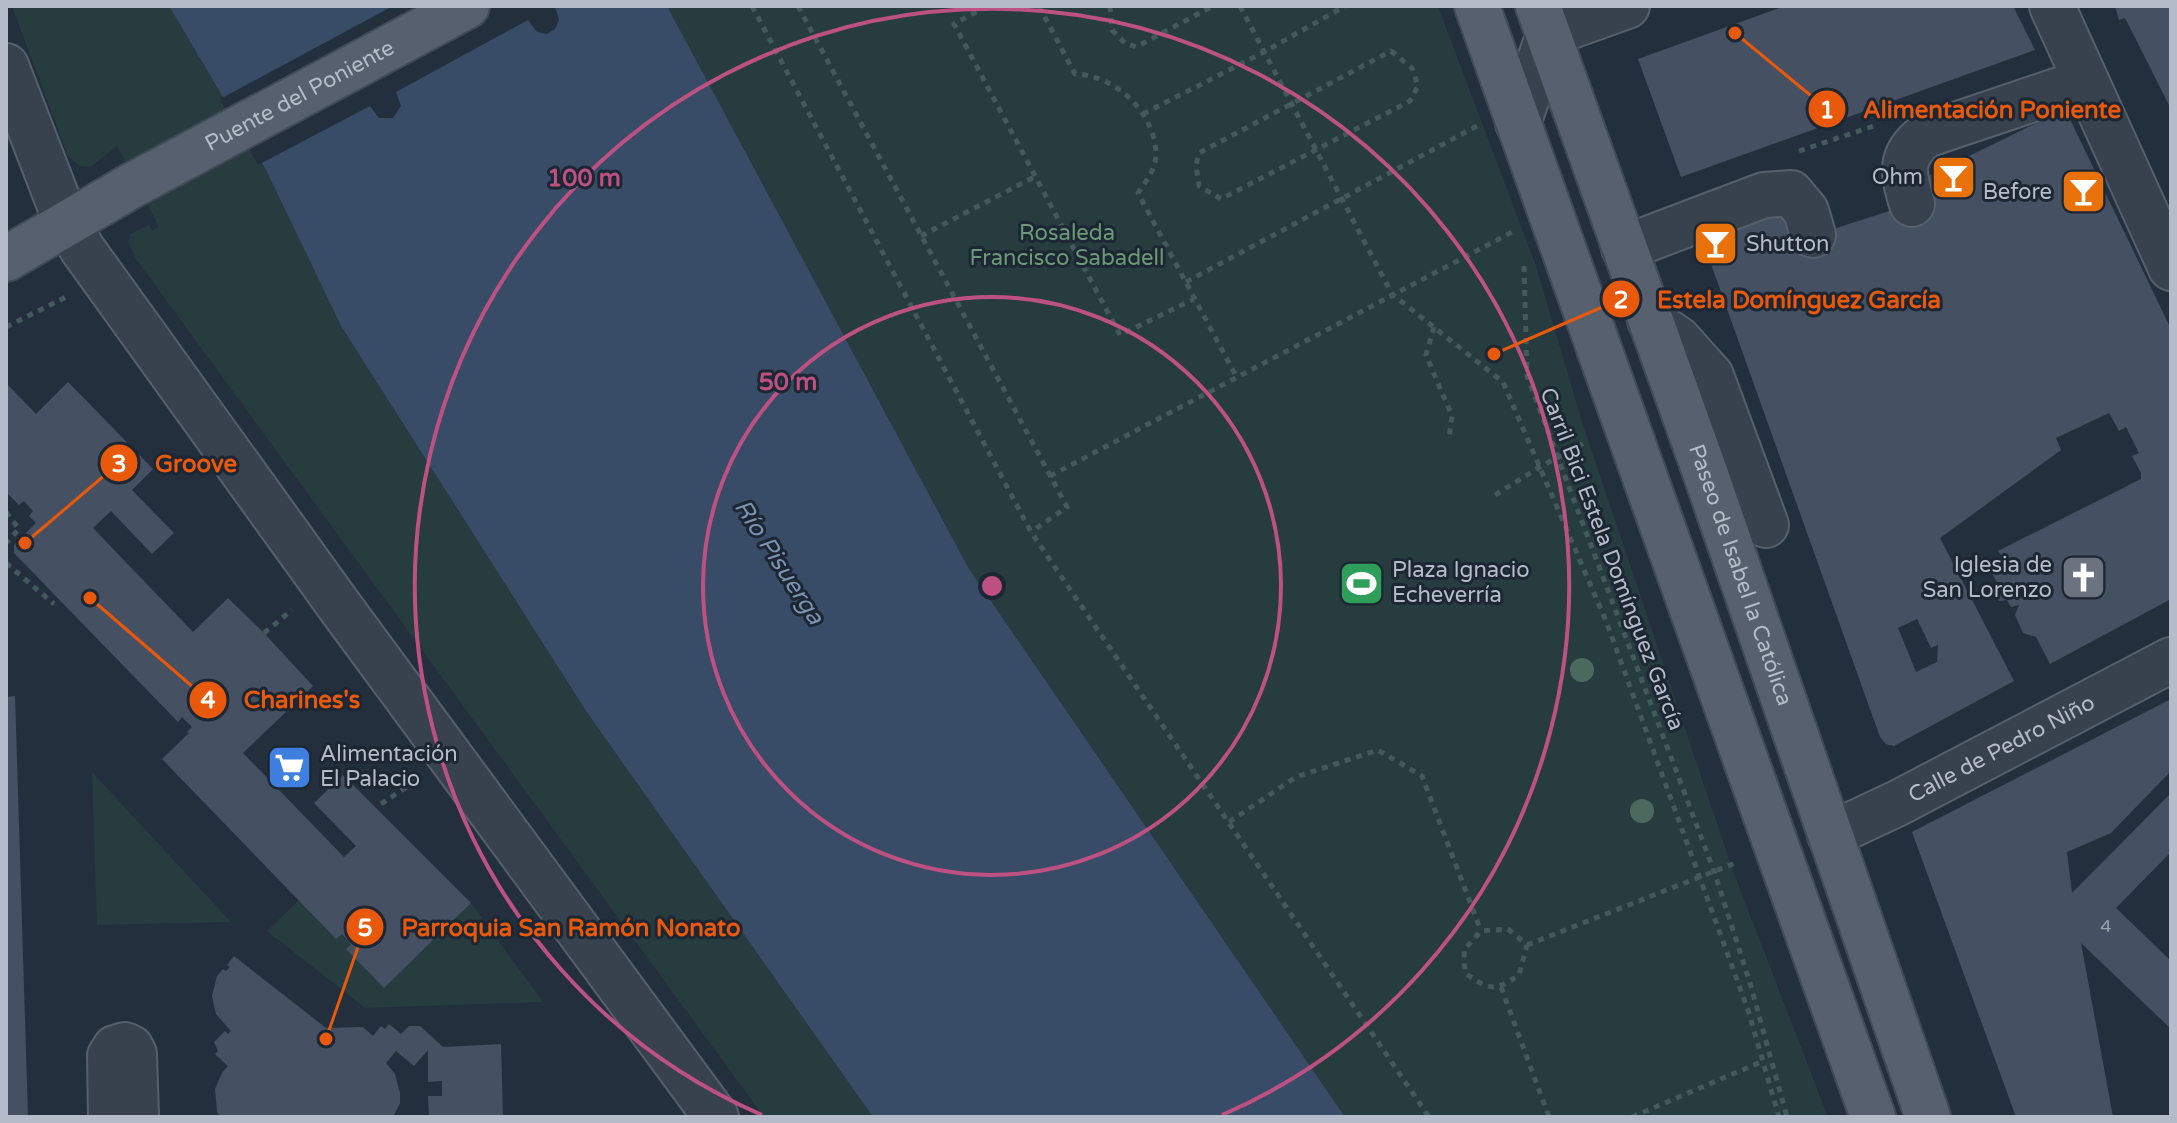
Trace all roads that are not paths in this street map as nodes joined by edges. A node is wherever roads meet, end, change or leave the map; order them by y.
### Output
1 (467, 6) edge
2 (1477, 6) edge
3 (1627, 6) edge
4 (2052, 6) edge
5 (1544, 20) edge
6 (6, 66) edge
7 (2086, 81) junction
8 (1518, 123) junction
9 (1912, 204) dead end
10 (67, 224) junction
11 (1813, 235) dead end
12 (1624, 248) junction
13 (6, 259) edge
14 (2171, 268) edge
15 (1650, 320) junction
16 (1766, 525) dead end
17 (2171, 660) edge
18 (1830, 835) junction
19 (711, 1115) edge
20 (111, 1117) edge
21 (136, 1117) edge
22 (1873, 1117) edge
23 (1928, 1117) edge

1 - 10 main road, Puente del Poniente
2 - 8 main road
3 - 5 street
4 - 7 street
5 - 8 street
5 - 12 main road, Paseo de Isabel la Católica
6 - 10 street
7 - 9 street
7 - 14 street
8 - 22 main road
10 - 13 main road, Puente del Poniente
10 - 19 street
11 - 12 street
12 - 15 main road, Paseo de Isabel la Católica
15 - 16 street
15 - 18 main road, Paseo de Isabel la Católica
17 - 18 street, Calle de Pedro Niño
18 - 23 main road, Paseo de Isabel la Católica
20 - 21 street

